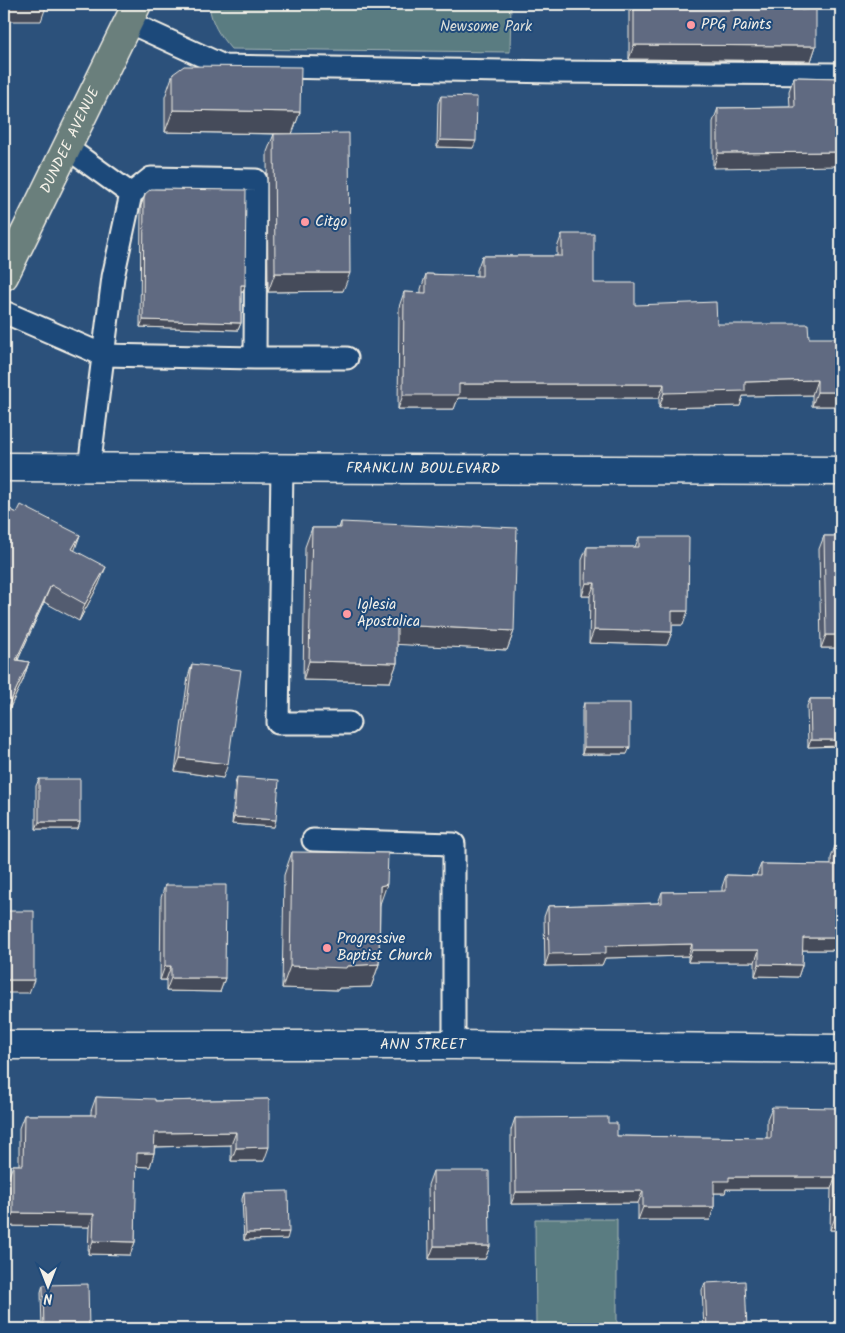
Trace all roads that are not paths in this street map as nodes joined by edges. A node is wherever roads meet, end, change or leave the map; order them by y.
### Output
1 (132, 13) edge
2 (841, 74) edge
3 (66, 147) junction
4 (131, 194) junction
5 (4, 276) edge
6 (4, 312) edge
7 (103, 355) junction
8 (255, 358) junction
9 (347, 358) dead end
10 (4, 467) edge
11 (89, 468) junction
12 (282, 468) junction
13 (841, 471) edge
14 (349, 723) dead end
15 (313, 840) dead end
16 (4, 1045) edge
17 (454, 1045) junction
18 (841, 1049) edge

1 - 2 lane
1 - 3 main road, DUNDEE AVENUE
3 - 4 lane
3 - 5 main road, DUNDEE AVENUE
4 - 7 lane
4 - 8 lane
6 - 7 lane
7 - 8 lane
7 - 11 lane
8 - 9 lane
10 - 11 street, FRANKLIN BOULEVARD
11 - 12 street, FRANKLIN BOULEVARD
12 - 13 street, FRANKLIN BOULEVARD
12 - 14 lane
15 - 17 lane
16 - 17 street, ANN STREET
17 - 18 street, ANN STREET

